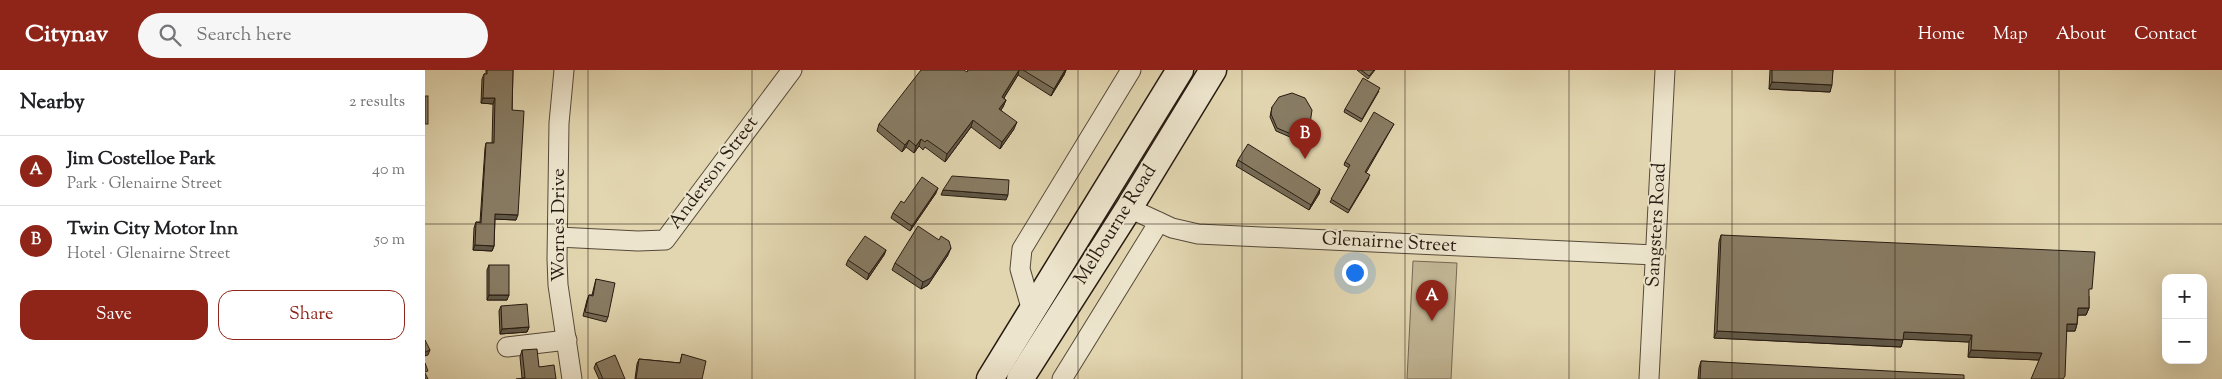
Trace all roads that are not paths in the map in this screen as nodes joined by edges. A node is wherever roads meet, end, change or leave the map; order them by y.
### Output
1 (564, 70) edge
2 (792, 70) edge
3 (1131, 70) edge
4 (1180, 70) edge
5 (1213, 70) edge
6 (1665, 70) edge
7 (1129, 208) junction
8 (1159, 222) junction
9 (558, 237) junction
10 (1655, 255) junction
11 (1045, 305) junction
12 (567, 340) junction
13 (507, 347) dead end
14 (571, 379) edge
15 (990, 379) edge
16 (1020, 379) edge
17 (1063, 379) edge
18 (1649, 379) edge

1 - 9 street, Wornes Drive
2 - 9 street, Anderson Street
3 - 11 street
4 - 11 main road, Melbourne Road
5 - 7 main road, Melbourne Road
6 - 10 street, Sangsters Road
7 - 8 street, Glenairne Street
7 - 11 main road, Melbourne Road
8 - 10 street, Glenairne Street
8 - 17 street, Melbourne Road
9 - 12 street, Wornes Drive
10 - 18 street, Sangsters Road
11 - 15 main road, Melbourne Road
11 - 16 main road, Melbourne Road
12 - 13 street
12 - 14 street, Wornes Drive

